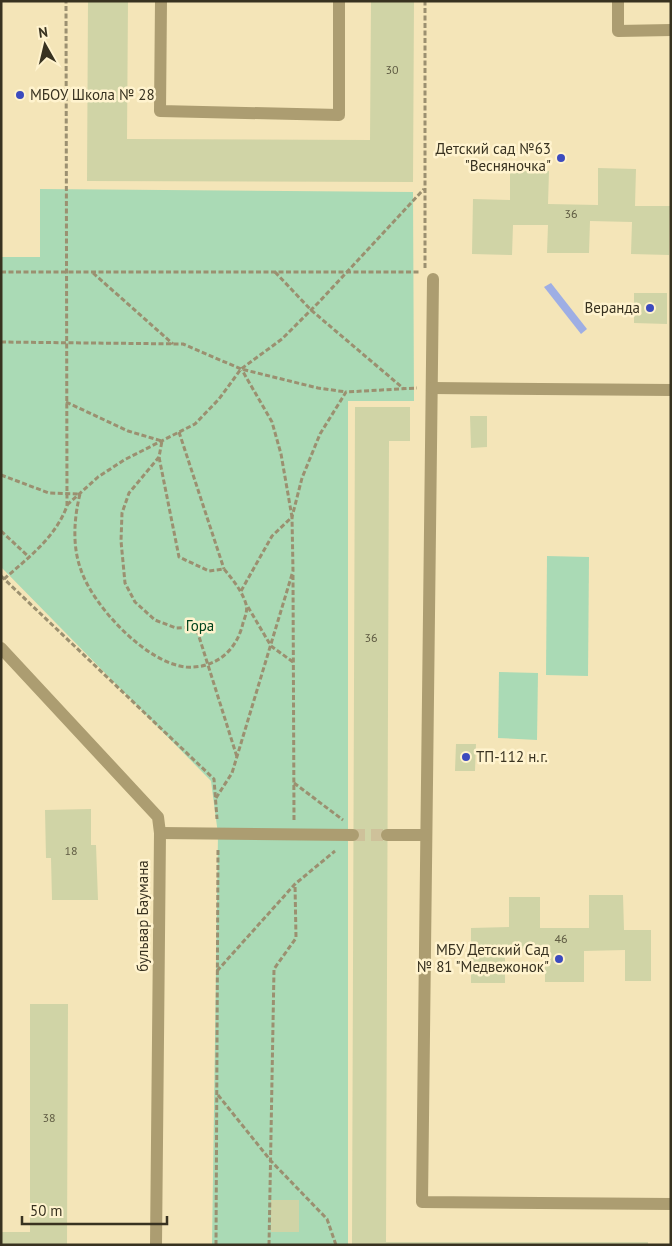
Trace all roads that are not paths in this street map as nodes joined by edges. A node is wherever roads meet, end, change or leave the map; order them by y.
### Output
1 (161, 1) edge
2 (339, 1) edge
3 (618, 1) edge
4 (671, 30) edge
5 (433, 279) dead end
6 (432, 388) junction
7 (671, 390) edge
8 (1, 648) edge
9 (160, 833) junction
10 (387, 834) tunnel mouth
11 (353, 835) tunnel mouth
12 (426, 835) junction
13 (671, 1204) edge
14 (156, 1245) edge

1 - 2 street
3 - 4 street
5 - 6 street
6 - 7 street
6 - 12 street
8 - 9 street, бульвар Баумана
9 - 11 street
9 - 14 street, бульвар Баумана
10 - 12 street
12 - 13 street

